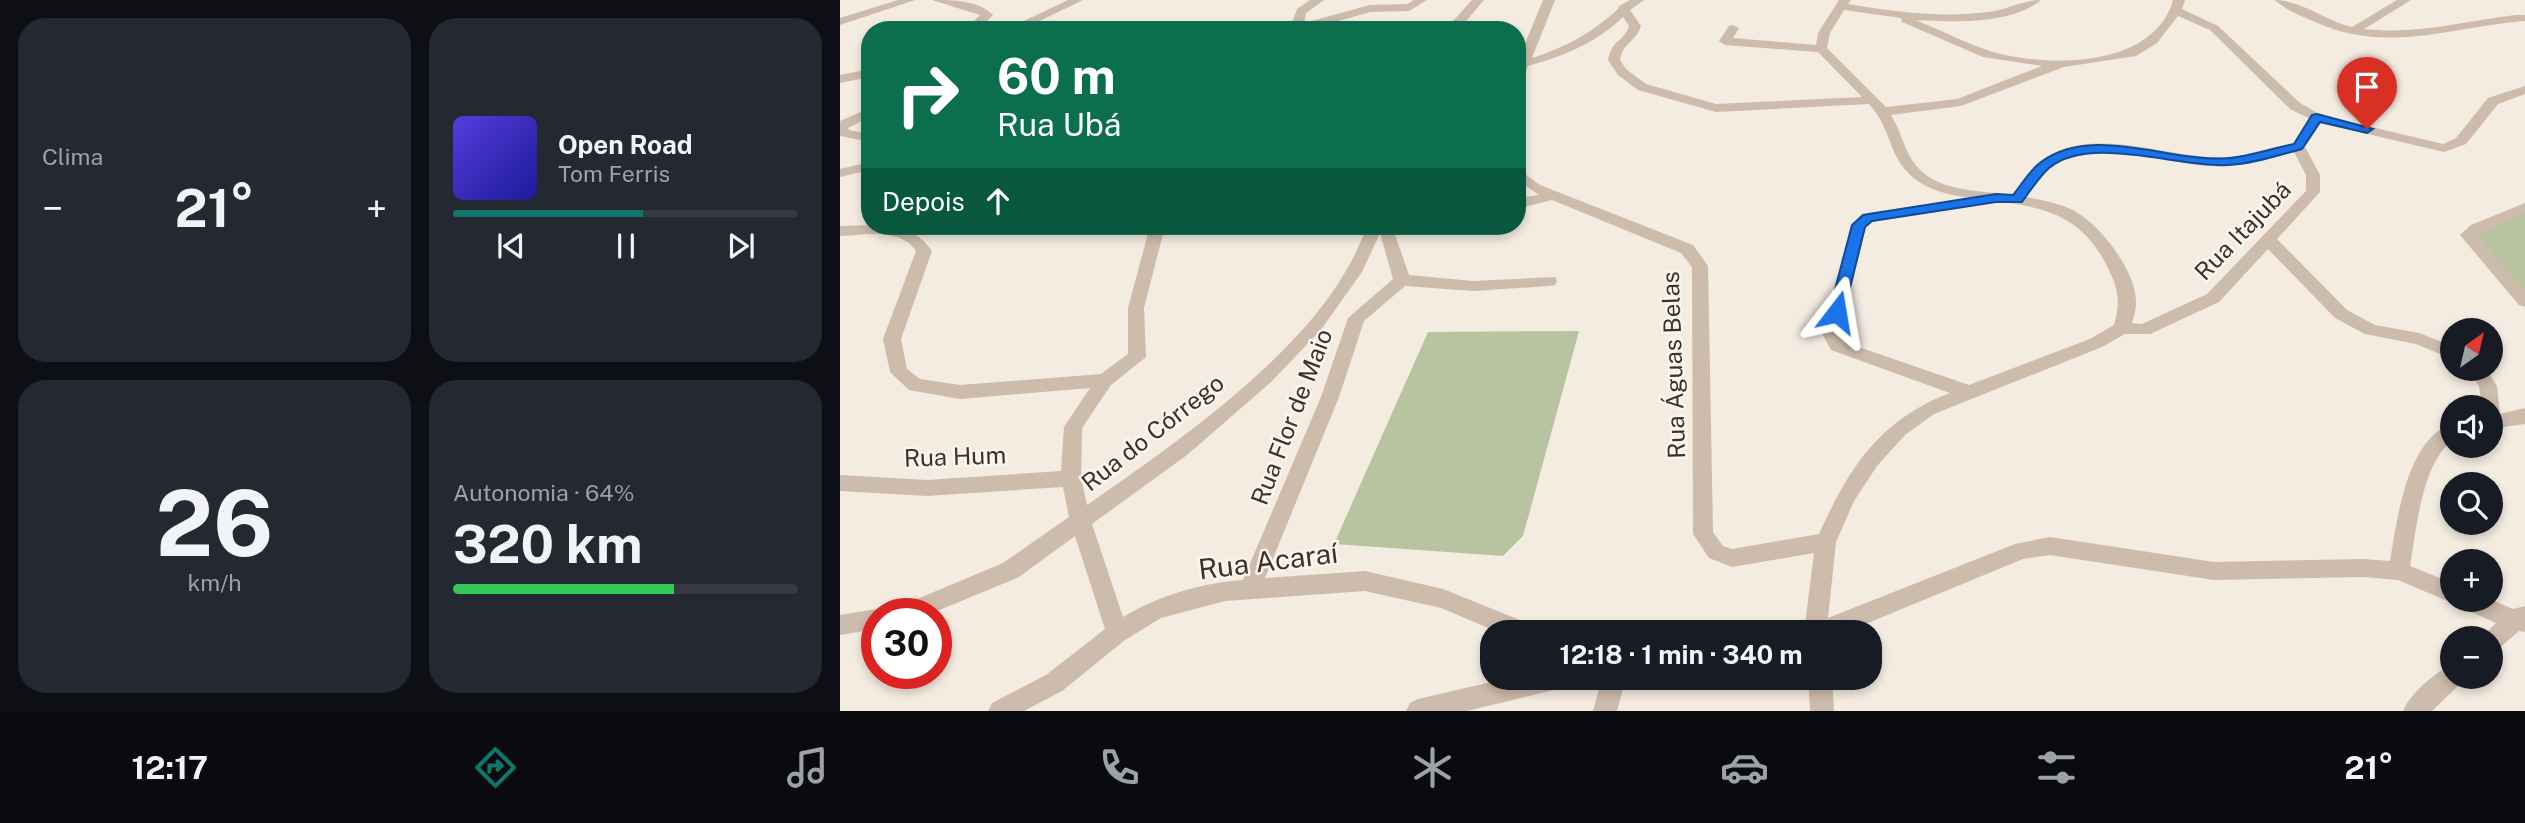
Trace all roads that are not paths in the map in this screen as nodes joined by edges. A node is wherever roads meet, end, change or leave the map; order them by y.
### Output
1 (909, 0) edge
2 (938, 0) edge
3 (1077, 0) edge
4 (1319, 0) edge
5 (1421, 0) edge
6 (1478, 0) edge
7 (1549, 0) edge
8 (1638, 0) edge
9 (2035, 0) edge
10 (2281, 0) edge
11 (2405, 0) edge
12 (1843, 3) edge
13 (2178, 5) edge
14 (1623, 8) junction
15 (1896, 16) junction
16 (1330, 17) junction
17 (2525, 18) edge
18 (981, 21) edge
19 (1031, 21) edge
20 (1300, 21) edge
21 (1319, 21) edge
22 (1335, 21) edge
23 (1461, 21) edge
24 (840, 22) edge
25 (1733, 28) dead end
26 (2351, 32) junction
27 (1821, 49) junction
28 (1526, 57) edge
29 (1526, 63) edge
30 (2061, 64) junction
31 (861, 75) edge
32 (840, 79) edge
33 (2525, 90) edge
34 (1876, 105) junction
35 (861, 116) edge
36 (2317, 118) junction
37 (861, 136) edge
38 (2298, 147) junction
39 (861, 168) edge
40 (840, 173) edge
41 (1526, 180) edge
42 (1554, 195) junction
43 (1996, 198) junction
44 (2017, 199) junction
45 (1526, 202) edge
46 (2525, 208) edge
47 (840, 231) edge
48 (861, 231) edge
49 (911, 235) edge
50 (1156, 235) edge
51 (1371, 235) edge
52 (1388, 235) edge
53 (2268, 239) junction
54 (1402, 281) junction
55 (1549, 281) dead end
56 (2525, 301) edge
57 (2122, 328) junction
58 (2440, 348) edge
59 (1105, 380) junction
60 (1966, 392) junction
61 (2525, 415) edge
62 (2503, 421) edge
63 (2440, 440) edge
64 (1071, 478) junction
65 (840, 482) edge
66 (1081, 523) junction
67 (1826, 542) junction
68 (2399, 572) junction
69 (2440, 588) edge
70 (1250, 589) junction
71 (944, 598) edge
72 (2503, 612) edge
73 (2522, 618) edge
74 (1495, 620) edge
75 (1818, 620) edge
76 (1847, 620) edge
77 (861, 622) edge
78 (840, 625) edge
79 (2503, 632) edge
80 (1117, 633) junction
81 (2440, 687) edge
82 (1507, 690) edge
83 (1611, 690) edge
84 (1821, 690) edge
85 (999, 711) edge
86 (1419, 711) edge
87 (1605, 711) edge
88 (1822, 711) edge
89 (2415, 711) edge

1 - 24 street
2 - 18 street
3 - 19 street
4 - 16 street
4 - 20 street
5 - 16 street
6 - 23 street
7 - 28 street
8 - 14 street
9 - 15 street
10 - 26 street
11 - 26 street
12 - 15 street
12 - 27 street
13 - 30 street
13 - 36 street
14 - 29 street
14 - 34 street
15 - 30 street
16 - 21 street
16 - 22 street
17 - 26 street
25 - 27 street
27 - 34 street
30 - 34 street
31 - 32 street
33 - 36 street
34 - 43 street
35 - 37 street
36 - 38 street
38 - 44 street
38 - 53 street, Rua Itajubá
39 - 40 street
41 - 42 street, Rua Águas Belas
42 - 45 street
42 - 67 street, Rua Águas Belas
43 - 44 street
43 - 60 street
44 - 57 street
46 - 56 street
47 - 48 street
49 - 59 street
50 - 59 street
51 - 66 street, Rua do Córrego
52 - 54 street
53 - 57 street, Rua Itajubá
53 - 58 street
54 - 55 street
54 - 70 street, Rua Flor de Maio
57 - 60 street
59 - 64 street
60 - 67 street
61 - 62 street
63 - 68 street
64 - 65 street, Rua Hum
64 - 66 street
66 - 71 street, Rua do Córrego
66 - 80 street
67 - 75 street
68 - 69 street
68 - 76 street
70 - 74 street, Rua Acaraí
70 - 80 street, Rua Acaraí
72 - 73 street
73 - 79 street
77 - 78 street
80 - 85 street, Rua Acaraí
81 - 89 street
82 - 86 street
83 - 87 street
84 - 88 street

